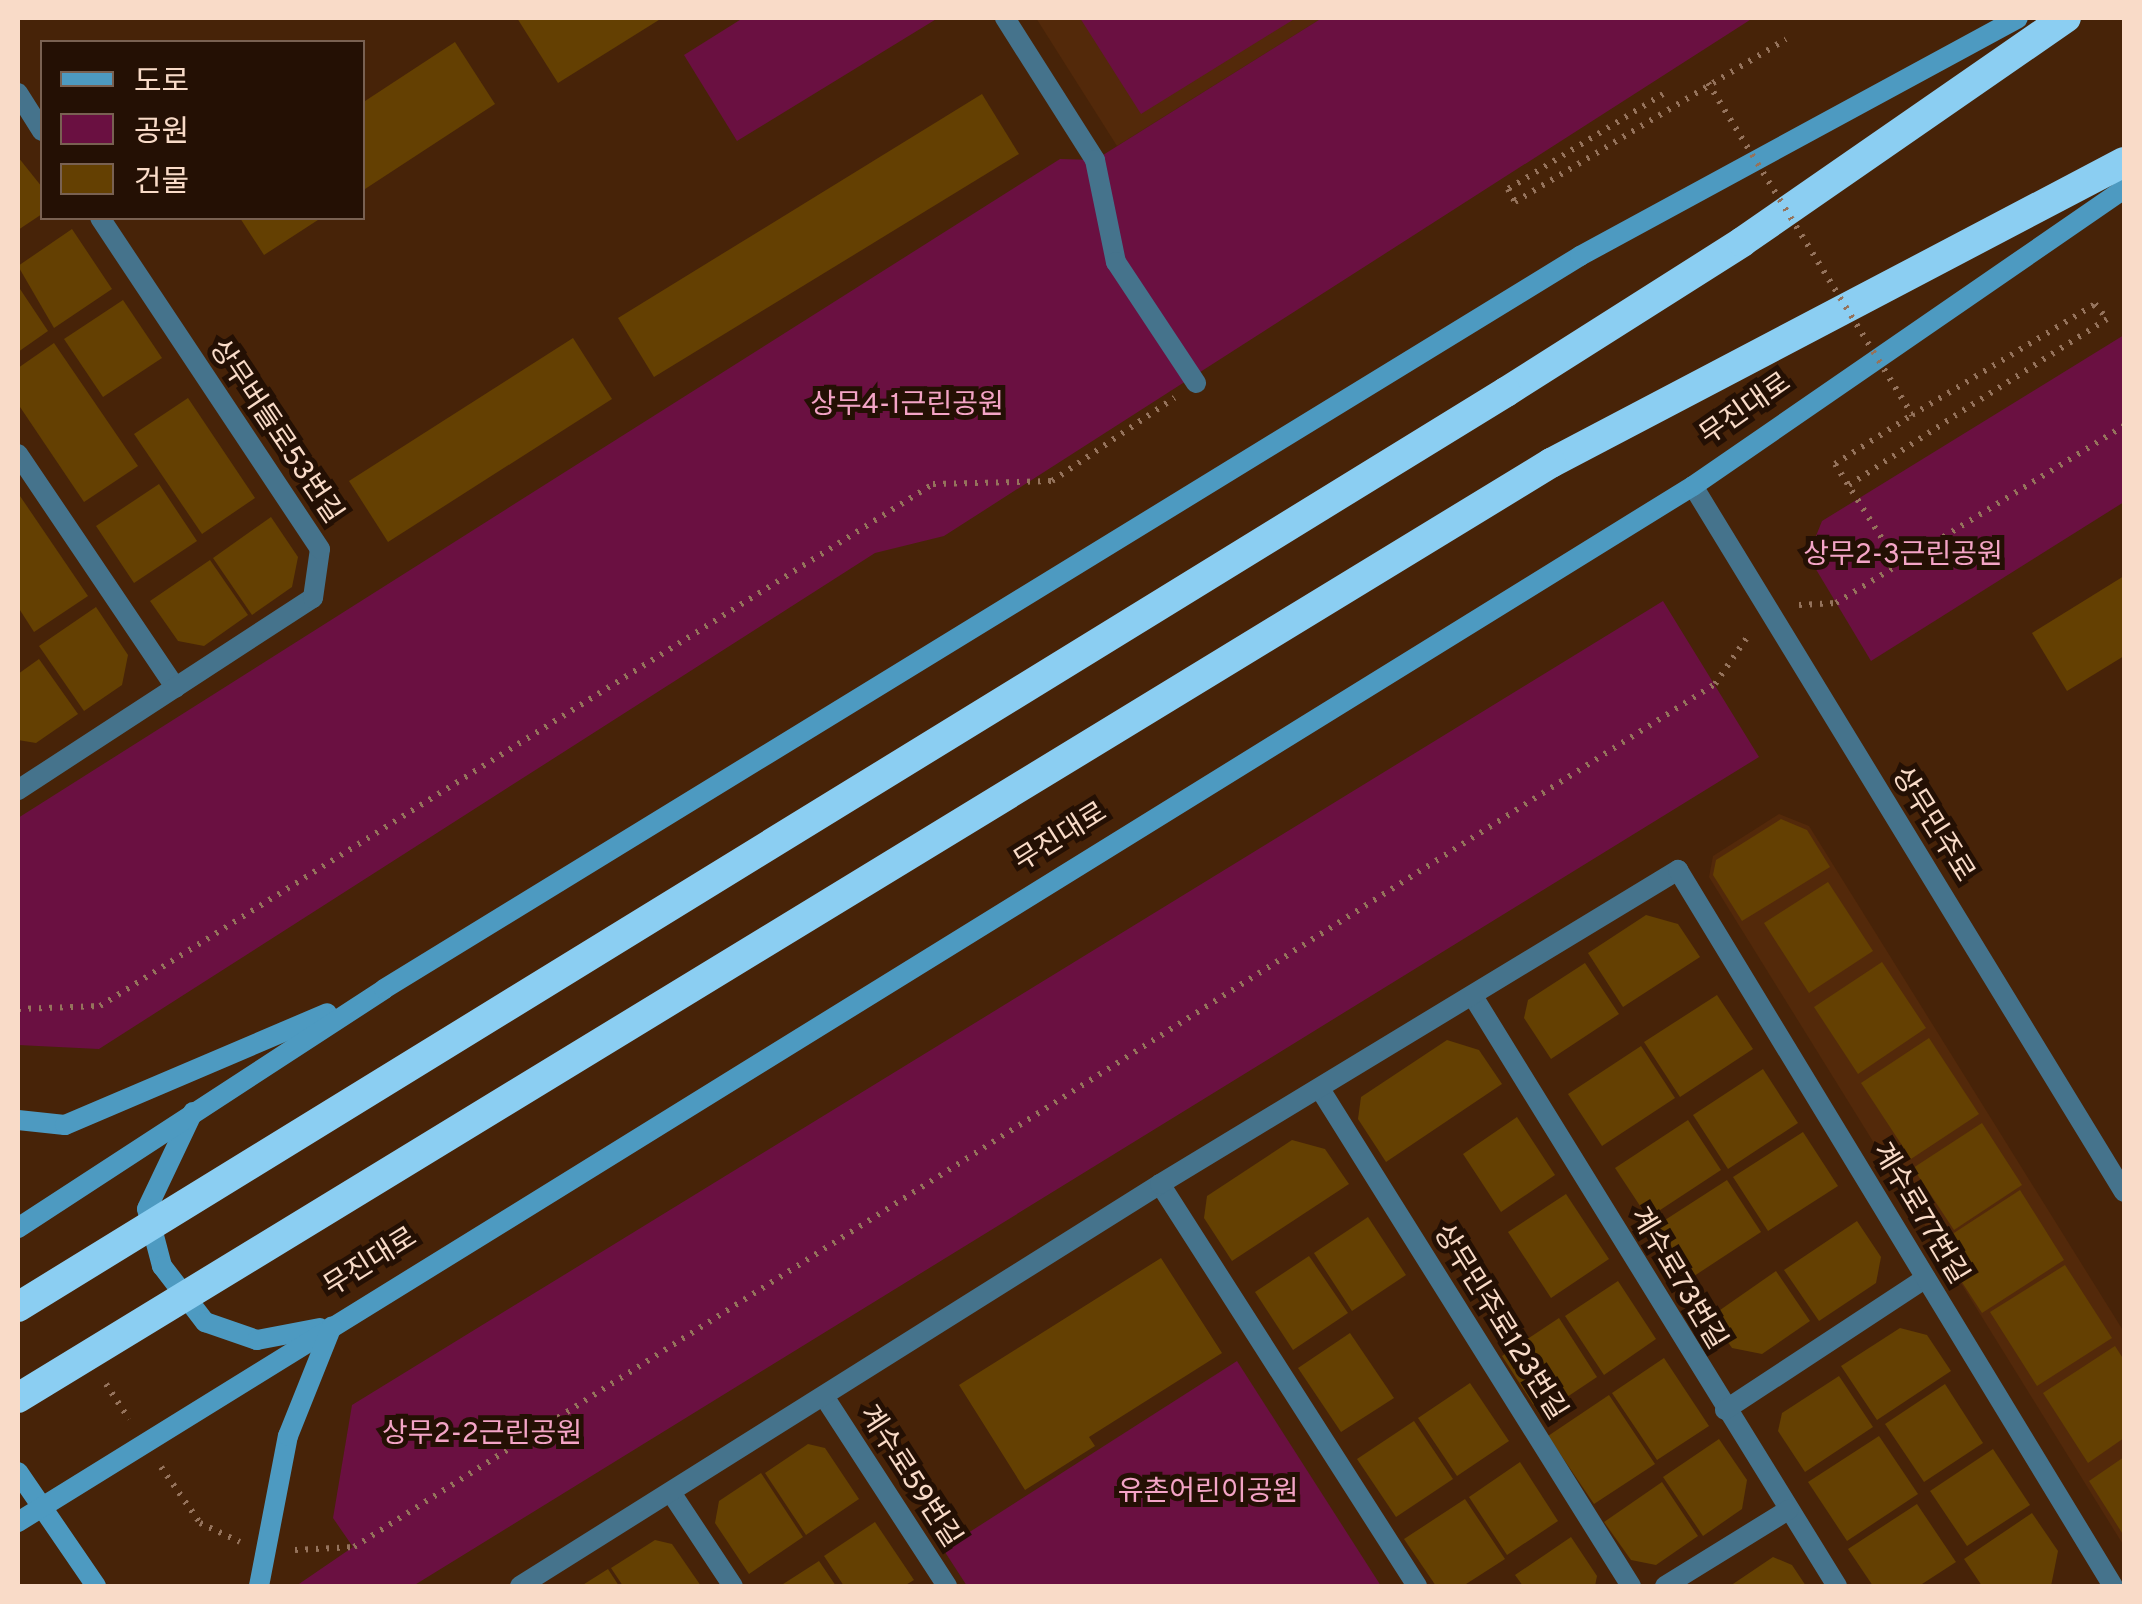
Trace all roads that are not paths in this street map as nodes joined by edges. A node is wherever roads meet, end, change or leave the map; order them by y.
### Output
1 (1005, 18) edge
2 (2018, 18) edge
3 (2066, 18) edge
4 (18, 94) edge
5 (24, 116) edge
6 (2124, 162) edge
7 (2124, 189) edge
8 (101, 220) edge
9 (1196, 383) road end
10 (18, 454) edge
11 (1694, 486) junction
12 (176, 688) junction
13 (18, 790) edge
14 (384, 989) junction
15 (1474, 998) junction
16 (1320, 1089) junction
17 (195, 1110) junction
18 (18, 1120) edge
19 (1160, 1184) junction
20 (2124, 1192) edge
21 (18, 1228) edge
22 (1926, 1278) junction
23 (18, 1307) edge
24 (332, 1326) junction
25 (18, 1398) edge
26 (825, 1398) junction
27 (1725, 1410) junction
28 (18, 1472) edge
29 (672, 1494) junction
30 (42, 1507) junction
31 (1788, 1510) junction
32 (18, 1522) edge
33 (96, 1586) edge
34 (259, 1586) edge
35 (520, 1586) edge
36 (733, 1586) edge
37 (947, 1586) edge
38 (1417, 1586) edge
39 (1631, 1586) edge
40 (1664, 1586) edge
41 (1838, 1586) edge
42 (2114, 1586) edge

1 - 9 street
2 - 14 main road
3 - 23 highway, bridge
4 - 5 street
6 - 25 highway, 무진대로, bridge
7 - 11 main road, 무진대로
8 - 12 street, 상무버들로53번길
10 - 12 street
11 - 20 street, 상무민주로
11 - 24 main road, 무진대로
12 - 13 street, 상무버들로53번길
14 - 17 main road
14 - 18 main road
15 - 16 street
15 - 22 street, 계수로77번길
15 - 27 street, 계수로73번길
16 - 19 street
16 - 39 street, 상무민주로123번길
17 - 21 main road
17 - 24 main road
19 - 26 street
19 - 38 street
22 - 27 street
22 - 42 street, 계수로77번길
24 - 30 main road, 무진대로
24 - 34 main road
26 - 29 street
26 - 37 street, 계수로59번길
27 - 31 street, 계수로73번길
28 - 30 main road
29 - 35 street
29 - 36 street
30 - 32 main road, 무진대로
30 - 33 main road
31 - 40 street
31 - 41 street, 계수로73번길

